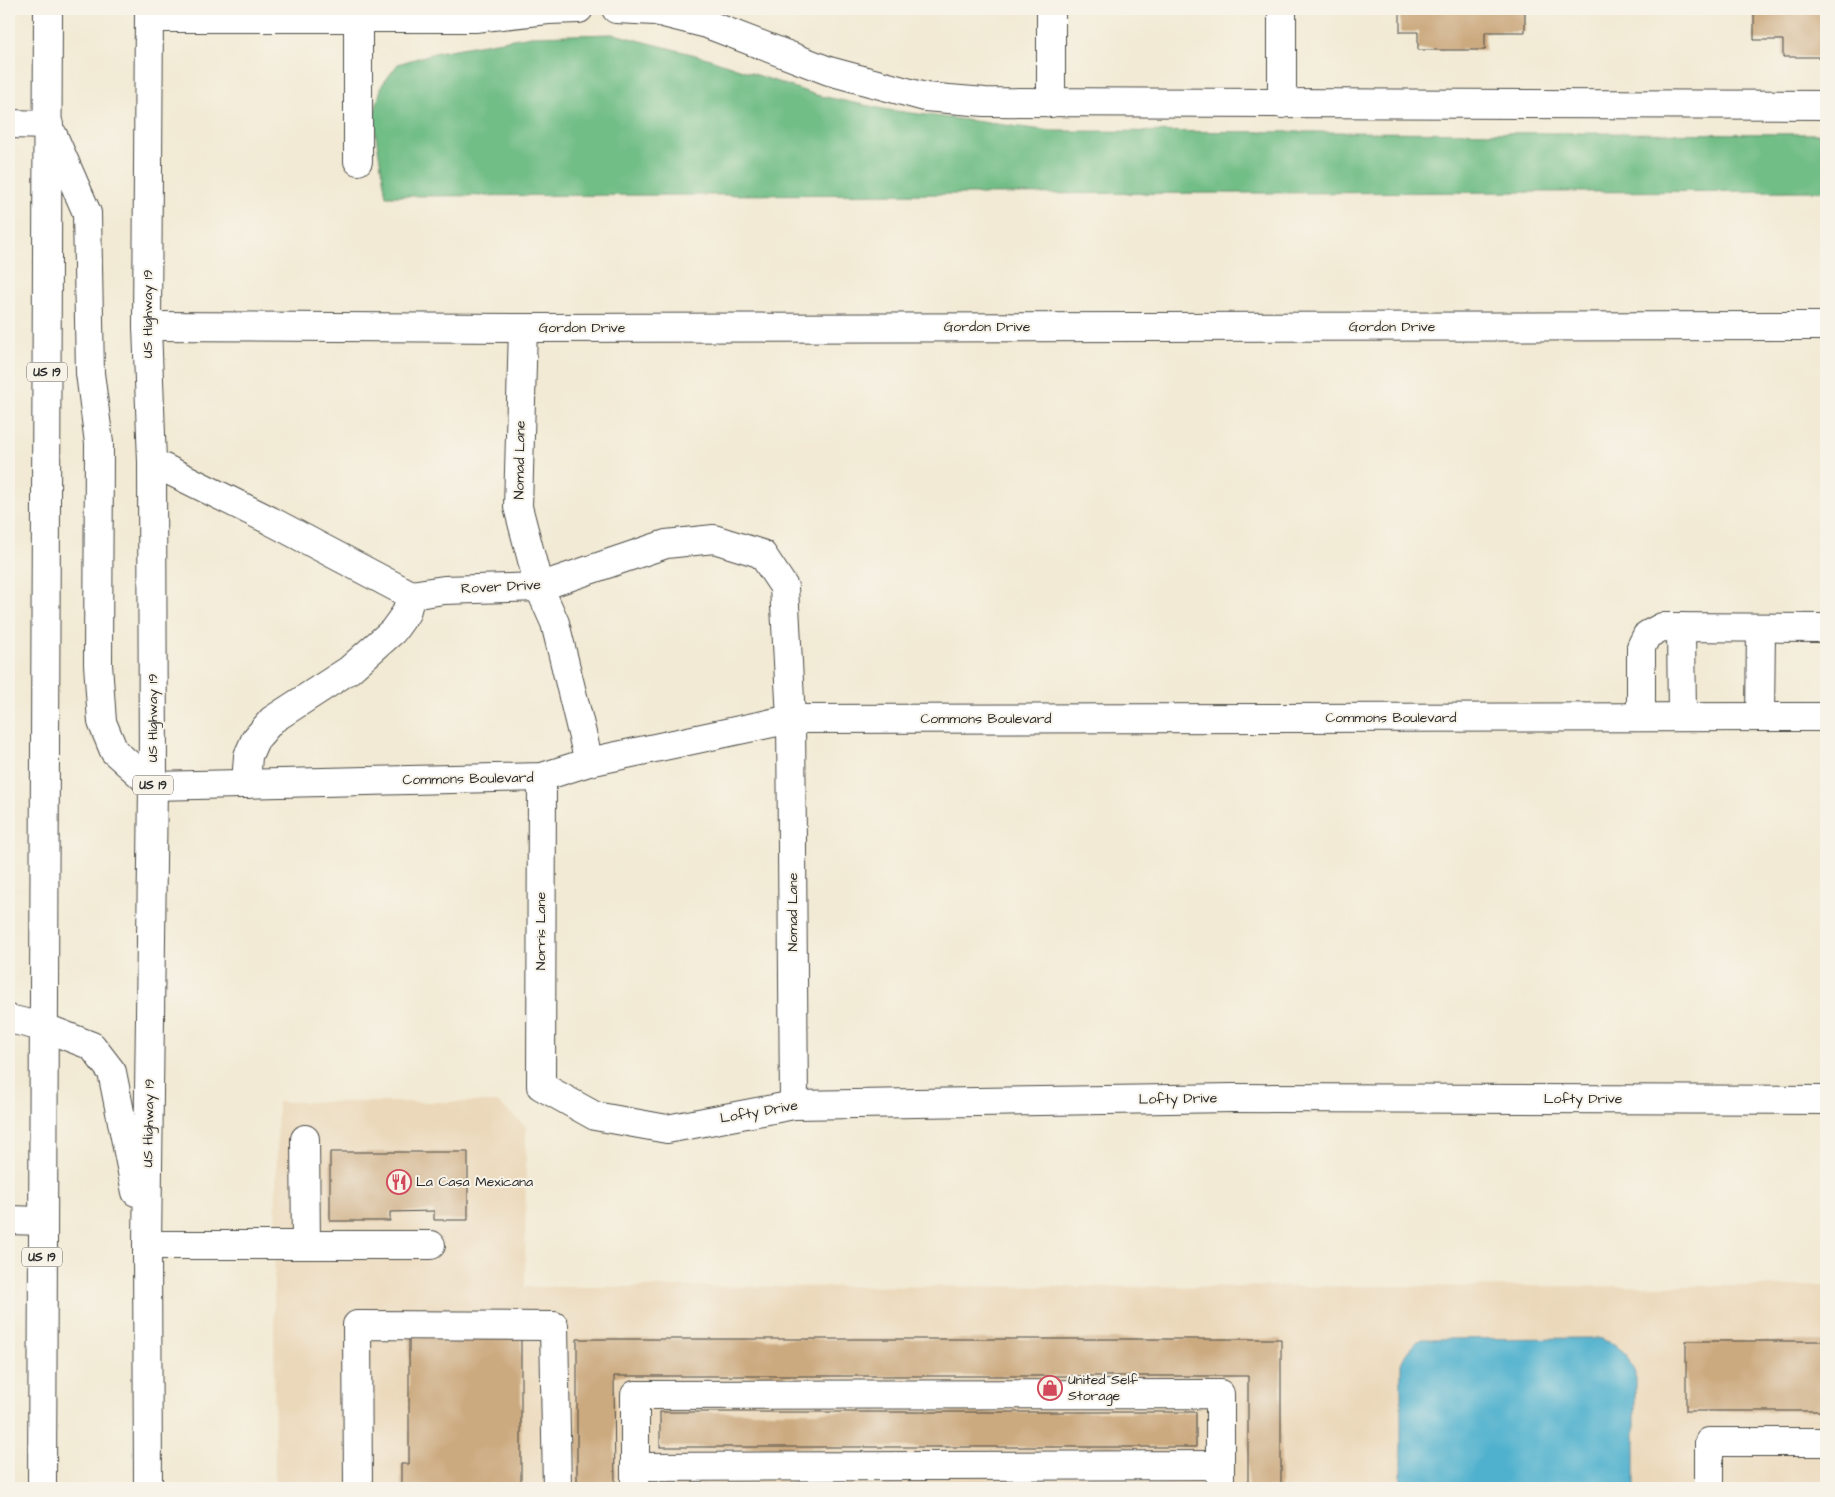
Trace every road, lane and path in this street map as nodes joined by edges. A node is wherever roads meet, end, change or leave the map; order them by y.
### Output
1 (48, 9) edge
2 (579, 9) edge
3 (616, 9) edge
4 (1051, 9) edge
5 (1282, 9) edge
6 (149, 13) edge
7 (358, 13) edge
8 (1051, 103) junction
9 (1282, 104) junction
10 (1826, 105) edge
11 (9, 124) edge
12 (49, 125) junction
13 (358, 161) dead end
14 (147, 326) junction
15 (1826, 326) edge
16 (523, 328) junction
17 (152, 462) junction
18 (540, 587) junction
19 (411, 595) junction
20 (1681, 626) junction
21 (1761, 628) junction
22 (1826, 628) edge
23 (1642, 717) junction
24 (1682, 717) junction
25 (1760, 717) junction
26 (1826, 717) edge
27 (791, 719) junction
28 (588, 762) junction
29 (542, 777) junction
30 (246, 784) junction
31 (153, 786) junction
32 (9, 1019) edge
33 (43, 1027) junction
34 (541, 1086) joint
35 (1826, 1100) edge
36 (794, 1105) junction
37 (305, 1139) dead end
38 (9, 1220) edge
39 (42, 1221) junction
40 (147, 1245) junction
41 (306, 1245) junction
42 (431, 1245) dead end
43 (1826, 1442) edge
44 (1220, 1477) edge
45 (635, 1478) edge
46 (42, 1488) edge
47 (148, 1488) edge
48 (358, 1488) edge
49 (557, 1488) edge
50 (1709, 1488) edge

1 - 12 main road, US 19
2 - 7 main road
3 - 8 main road
4 - 8 main road
5 - 9 main road
6 - 7 main road
6 - 14 main road, US Highway 19 / US 19
7 - 13 main road
8 - 9 main road
9 - 10 main road
11 - 12 main road
12 - 31 main road
12 - 33 main road, US 19
14 - 16 main road, Gordon Drive
14 - 17 main road, US Highway 19 / US 19
15 - 16 main road, Gordon Drive
16 - 18 main road, Nomad Lane
17 - 19 main road
17 - 31 main road, US Highway 19 / US 19
18 - 19 main road, Rover Drive
18 - 27 main road, Rover Drive
18 - 28 main road, Nomad Lane
19 - 30 main road
20 - 21 main road
20 - 23 main road
20 - 24 main road
21 - 22 main road
21 - 25 main road
23 - 24 main road, Commons Boulevard
23 - 27 main road, Commons Boulevard
24 - 25 main road, Commons Boulevard
25 - 26 main road, Commons Boulevard
27 - 28 main road, Commons Boulevard
27 - 36 main road, Nomad Lane
28 - 29 main road, Commons Boulevard
29 - 30 main road, Commons Boulevard
29 - 34 main road, Norris Lane
30 - 31 main road, Commons Boulevard
31 - 40 main road, US Highway 19 / US 19
32 - 33 main road
33 - 39 main road, US 19
33 - 40 main road
34 - 36 main road, Lofty Drive
35 - 36 main road, Lofty Drive
37 - 41 main road
38 - 39 main road
39 - 46 main road, US 19
40 - 41 main road
40 - 47 main road, US Highway 19 / US 19
41 - 42 main road
43 - 50 main road
44 - 45 main road
44 - 45 main road
48 - 49 main road

